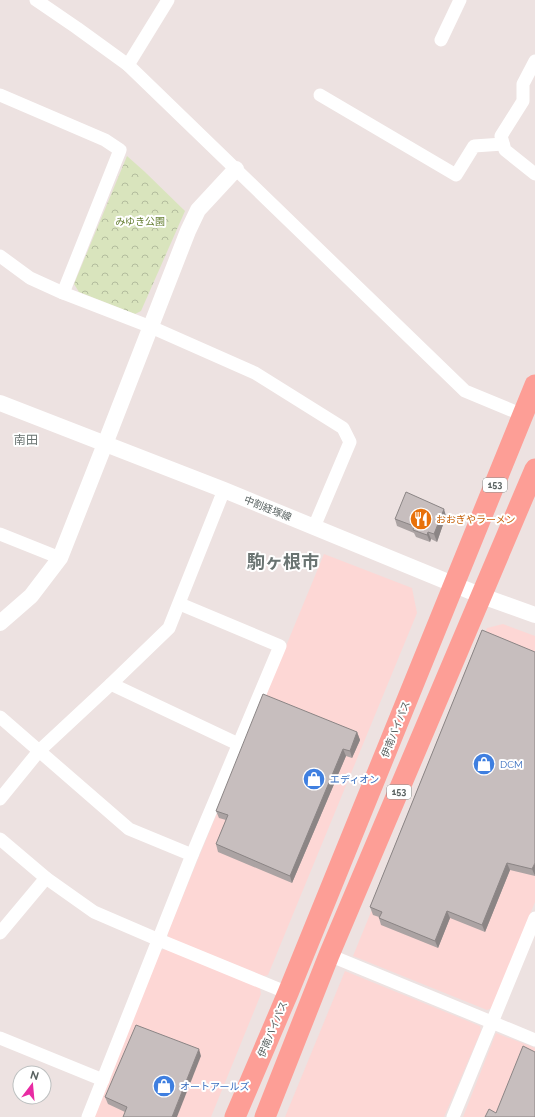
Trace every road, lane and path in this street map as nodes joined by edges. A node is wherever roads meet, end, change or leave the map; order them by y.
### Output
1 (36, 0) edge
2 (168, 0) edge
3 (460, 0) edge
4 (441, 40) dead end
5 (535, 60) edge
6 (128, 65) junction
7 (0, 95) edge
8 (320, 95) dead end
9 (503, 144) junction
10 (236, 169) junction
11 (535, 174) edge
12 (0, 256) edge
13 (63, 293) junction
14 (151, 327) junction
15 (535, 385) edge
16 (0, 403) edge
17 (523, 415) junction
18 (105, 444) junction
19 (535, 469) edge
20 (224, 490) junction
21 (314, 527) junction
22 (0, 534) edge
23 (60, 558) junction
24 (454, 585) junction
25 (482, 596) junction
26 (180, 604) junction
27 (535, 615) edge
28 (0, 623) edge
29 (111, 684) junction
30 (0, 717) edge
31 (238, 744) junction
32 (39, 751) junction
33 (0, 799) edge
34 (0, 839) edge
35 (192, 854) junction
36 (46, 878) junction
37 (535, 918) edge
38 (0, 933) edge
39 (159, 940) junction
40 (330, 955) junction
41 (288, 992) junction
42 (492, 1022) junction
43 (0, 1038) edge
44 (535, 1040) edge
45 (103, 1080) junction
46 (88, 1117) edge
47 (235, 1117) edge
48 (265, 1117) edge
49 (453, 1117) edge

1 - 6 street
2 - 6 street
3 - 4 street
5 - 9 street
6 - 10 street
7 - 13 street
8 - 9 street
9 - 11 street
10 - 14 street
10 - 17 street
12 - 13 street
13 - 14 street
14 - 18 street
14 - 21 street
15 - 17 highway, 伊南バイパス / 153
16 - 18 street, 中割経塚線
17 - 24 highway, 伊南バイパス / 153
18 - 20 street, 中割経塚線
18 - 23 street
19 - 25 highway, 153
20 - 21 street, 中割経塚線
20 - 26 street
21 - 24 street, 中割経塚線
22 - 23 street
23 - 28 street
24 - 25 street, 中割経塚線
24 - 41 highway, 伊南バイパス / 153
25 - 27 street, 中割経塚線
25 - 40 highway, 153
26 - 29 street
26 - 31 street
29 - 31 street
29 - 32 street
30 - 32 street
31 - 35 street
32 - 33 street
32 - 35 street
34 - 36 street
35 - 39 street
36 - 38 street
36 - 39 street
37 - 42 street
39 - 41 street
39 - 45 street
40 - 42 street
40 - 48 highway, 153
41 - 47 highway, 伊南バイパス / 153
42 - 44 street
42 - 49 street
43 - 45 street
45 - 46 street

